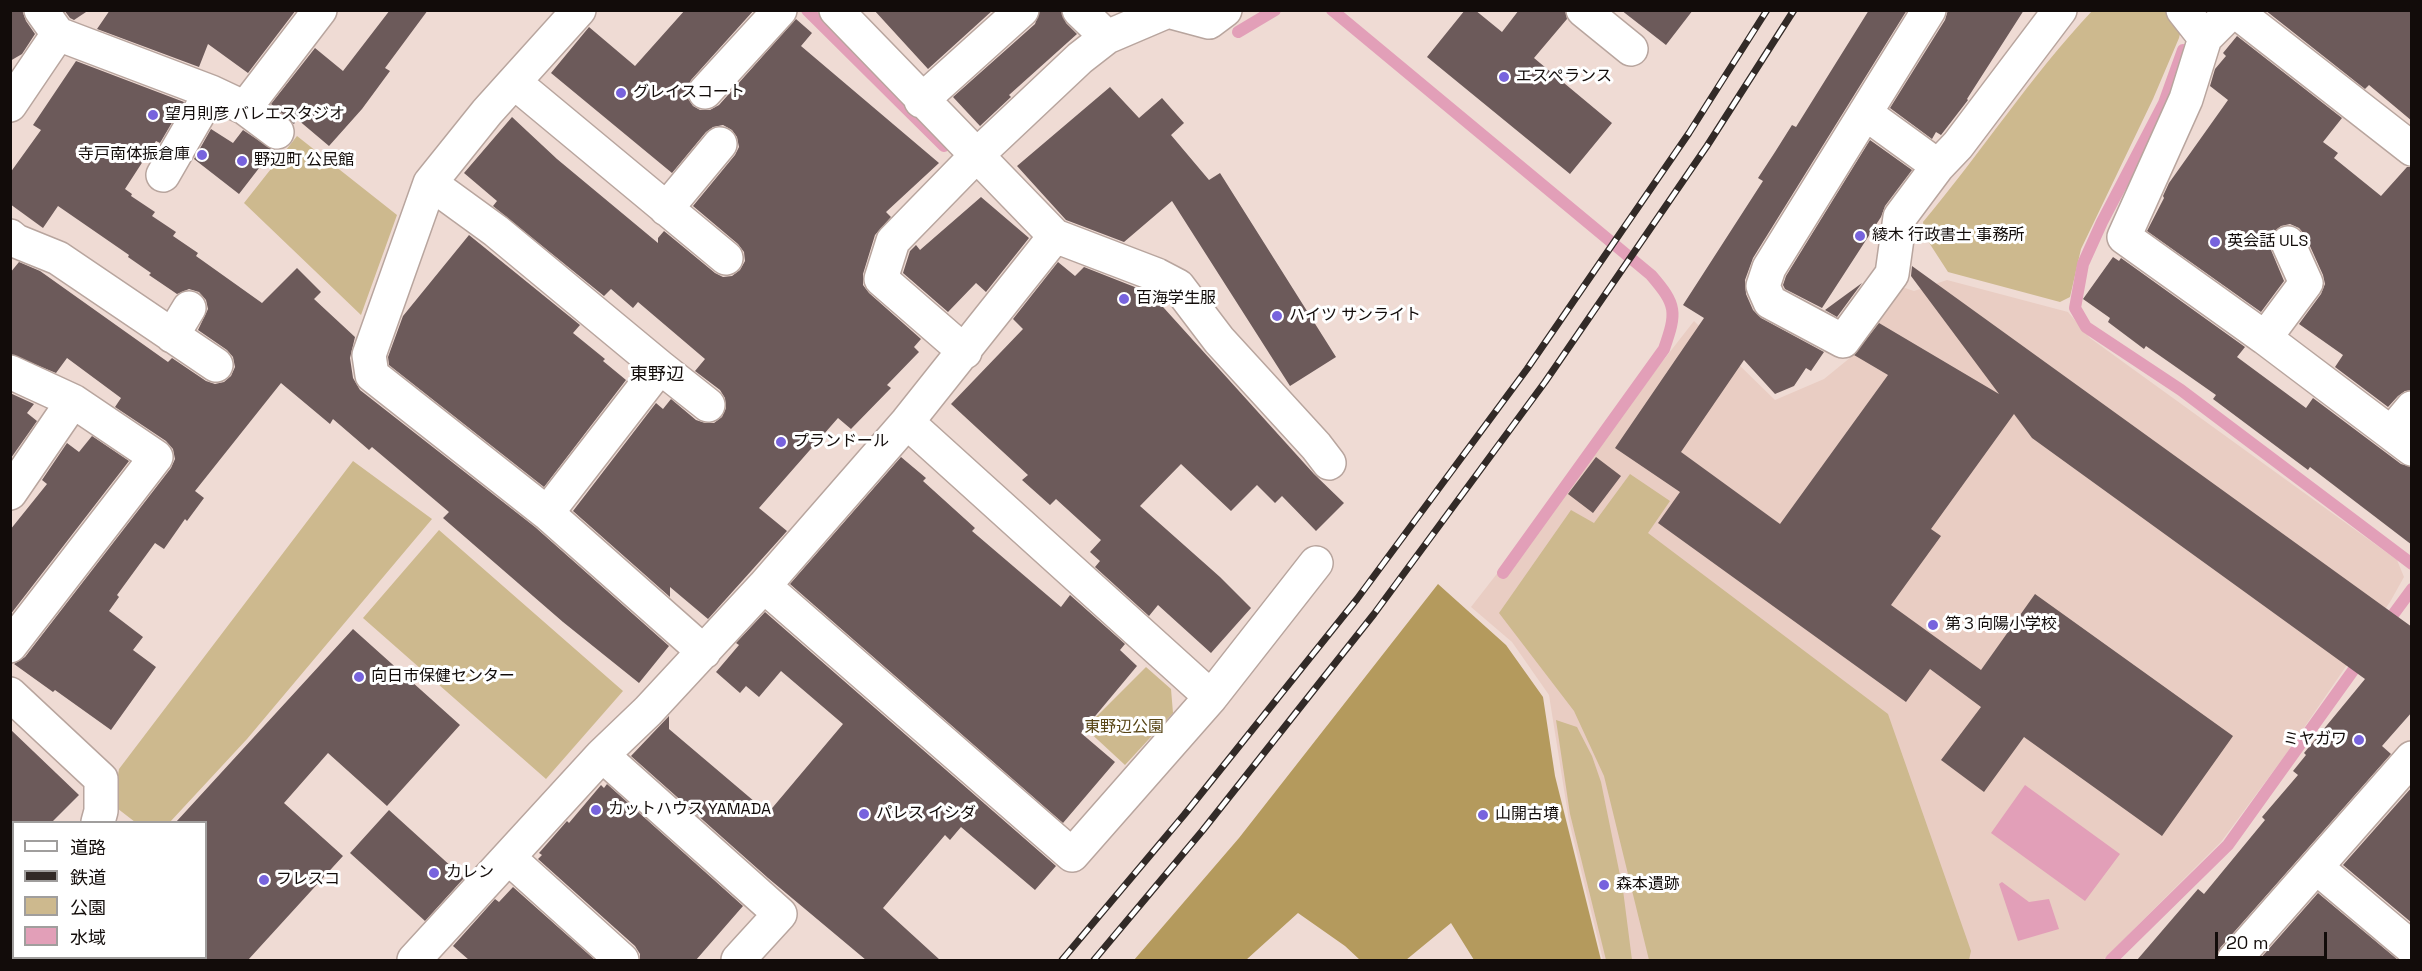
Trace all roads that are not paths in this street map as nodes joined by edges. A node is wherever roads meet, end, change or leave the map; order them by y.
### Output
1 (320, 10) edge
2 (579, 10) edge
3 (780, 10) edge
4 (836, 10) edge
5 (1022, 10) edge
6 (1079, 10) edge
7 (1168, 10) edge
8 (1225, 10) edge
9 (1583, 10) edge
10 (1929, 10) edge
11 (2060, 10) edge
12 (2184, 10) edge
13 (2234, 10) edge
14 (50, 22) edge
15 (1107, 37) junction
16 (2205, 38) junction
17 (1631, 49) dead end
18 (514, 82) junction
19 (211, 92) junction
20 (705, 92) dead end
21 (921, 101) junction
22 (10, 105) edge
23 (244, 108) junction
24 (1865, 113) junction
25 (277, 132) dead end
26 (720, 144) dead end
27 (2412, 149) edge
28 (976, 156) junction
29 (1938, 166) junction
30 (164, 175) dead end
31 (430, 183) junction
32 (666, 209) junction
33 (10, 236) edge
34 (1055, 236) junction
35 (2288, 243) dead end
36 (726, 258) dead end
37 (189, 308) dead end
38 (172, 336) junction
39 (2265, 338) junction
40 (965, 352) junction
41 (216, 365) dead end
42 (660, 367) junction
43 (10, 372) edge
44 (73, 401) junction
45 (708, 405) dead end
46 (2412, 408) edge
47 (907, 422) junction
48 (2401, 441) edge
49 (1329, 463) dead end
50 (10, 493) edge
51 (547, 513) junction
52 (1316, 563) dead end
53 (764, 586) junction
54 (10, 646) edge
55 (704, 652) junction
56 (10, 694) edge
57 (1211, 697) junction
58 (603, 755) junction
59 (2412, 758) edge
60 (98, 821) edge
61 (509, 858) junction
62 (2316, 867) junction
63 (2412, 948) edge
64 (414, 960) edge
65 (622, 960) edge
66 (738, 960) edge
67 (2234, 960) edge

1 - 23 street
2 - 18 street
3 - 20 street
4 - 21 street
5 - 21 street
6 - 15 street
7 - 8 street
7 - 15 street
9 - 17 street
10 - 24 street
11 - 29 street
12 - 16 street
13 - 16 street
13 - 27 street
14 - 19 street
14 - 22 street
15 - 28 street
16 - 39 street
18 - 31 street
18 - 32 street
19 - 23 street
19 - 30 street
21 - 28 street
23 - 25 street
24 - 29 street
24 - 29 street
26 - 32 street
28 - 34 street
28 - 40 street
31 - 42 street
31 - 51 street
32 - 36 street
33 - 38 street
34 - 40 street
34 - 49 street
35 - 39 street
37 - 38 street
38 - 41 street
39 - 48 street
40 - 47 street
42 - 45 street
42 - 51 street
43 - 44 street
44 - 50 street
44 - 54 street
46 - 48 street
47 - 53 street
47 - 57 street
51 - 55 street
52 - 57 street
53 - 55 street
53 - 57 street
55 - 58 street
56 - 60 street
58 - 61 street
58 - 66 street
59 - 62 street
61 - 64 street
61 - 65 street
62 - 63 street
62 - 67 street

